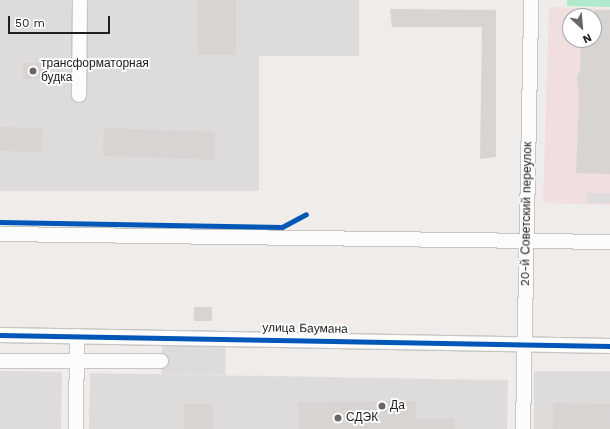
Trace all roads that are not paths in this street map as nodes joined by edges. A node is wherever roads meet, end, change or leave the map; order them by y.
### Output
1 (80, 0) edge
2 (531, 0) edge
3 (79, 95) dead end
4 (0, 234) edge
5 (526, 241) junction
6 (610, 242) edge
7 (0, 335) edge
8 (77, 336) junction
9 (524, 344) junction
10 (610, 346) edge
11 (77, 360) junction
12 (0, 361) edge
13 (161, 361) dead end
14 (76, 429) edge
15 (523, 429) edge

1 - 3 street
2 - 5 street, 20-й Советский переулок
4 - 5 street
5 - 6 street
5 - 9 street, 20-й Советский переулок
7 - 8 street, улица Баумана
8 - 9 street, улица Баумана
8 - 11 street
9 - 10 street, улица Баумана
9 - 15 street, 20-й Советский переулок
11 - 12 street
11 - 13 street
11 - 14 street

